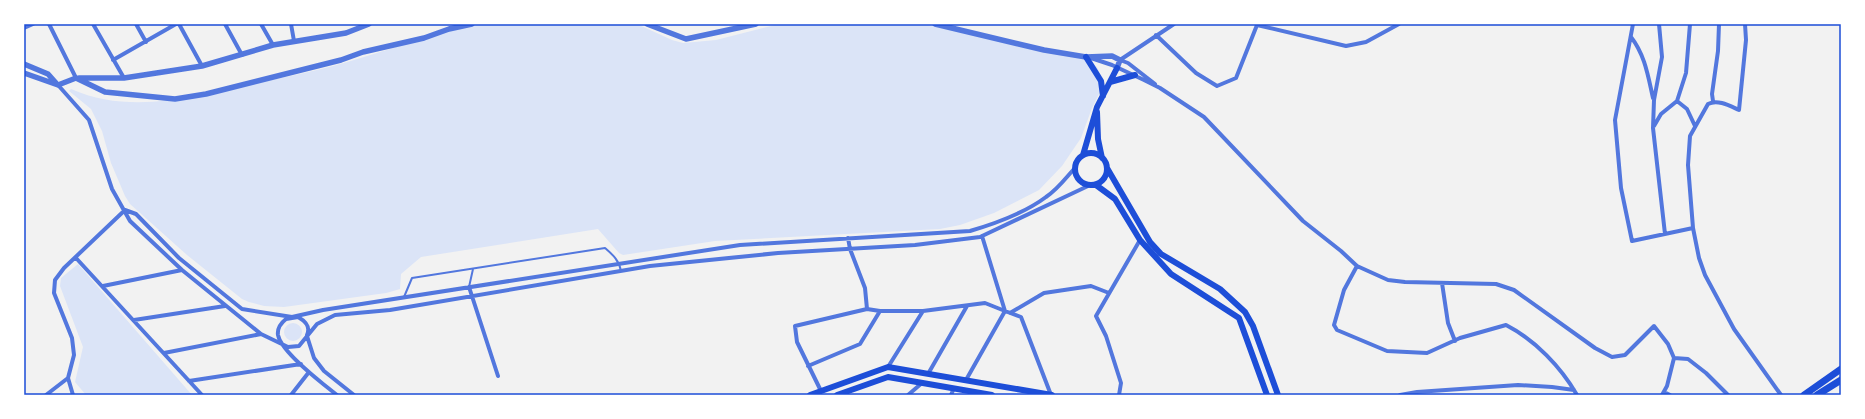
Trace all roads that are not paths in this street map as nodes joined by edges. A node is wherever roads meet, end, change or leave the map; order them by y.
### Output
1 (33, 24) edge
2 (49, 24) edge
3 (93, 24) edge
4 (136, 24) edge
5 (178, 24) edge
6 (226, 24) edge
7 (261, 24) edge
8 (291, 24) edge
9 (369, 24) edge
10 (472, 24) edge
11 (647, 24) edge
12 (756, 24) edge
13 (935, 24) edge
14 (1174, 24) edge
15 (1399, 24) edge
16 (1633, 24) edge
17 (1659, 24) edge
18 (1690, 24) edge
19 (1718, 24) edge
20 (1745, 24) edge
21 (1258, 25) edge
22 (949, 26) edge
23 (24, 28) edge
24 (1156, 35) junction
25 (1631, 37) junction
26 (294, 41) junction
27 (146, 42) junction
28 (273, 46) junction
29 (242, 55) junction
30 (1086, 57) junction
31 (113, 60) junction
32 (1120, 60) junction
33 (24, 64) edge
34 (202, 66) junction
35 (1117, 68) junction
36 (24, 74) edge
37 (1135, 75) junction
38 (76, 78) junction
39 (124, 78) junction
40 (1110, 82) junction
41 (58, 85) junction
42 (1160, 88) junction
43 (1103, 96) junction
44 (1654, 100) junction
45 (1677, 101) junction
46 (1713, 102) junction
47 (1097, 107) junction
48 (1695, 126) junction
49 (1653, 128) junction
50 (1082, 155) junction
51 (1102, 158) junction
52 (1107, 168) junction
53 (1074, 169) junction
54 (1096, 185) junction
55 (1088, 186) junction
56 (125, 210) junction
57 (1693, 228) junction
58 (1665, 234) junction
59 (982, 236) junction
60 (848, 238) junction
61 (1140, 240) junction
62 (850, 249) junction
63 (76, 258) junction
64 (620, 264) junction
65 (1357, 266) junction
66 (473, 269) junction
67 (182, 270) junction
68 (621, 271) junction
69 (1442, 283) junction
70 (103, 286) junction
71 (469, 287) junction
72 (1109, 293) junction
73 (473, 296) junction
74 (404, 298) junction
75 (226, 306) junction
76 (966, 306) junction
77 (867, 309) junction
78 (880, 311) junction
79 (923, 311) junction
80 (1005, 311) junction
81 (1010, 313) junction
82 (292, 317) junction
83 (134, 320) junction
84 (261, 334) junction
85 (307, 336) junction
86 (1455, 341) junction
87 (282, 344) junction
88 (164, 353) junction
89 (1674, 358) junction
90 (301, 364) junction
91 (808, 366) junction
92 (888, 368) junction
93 (1841, 369) edge
94 (309, 372) junction
95 (928, 374) junction
96 (498, 376) dead end
97 (68, 378) junction
98 (966, 380) junction
99 (1841, 380) edge
100 (190, 381) junction
101 (922, 383) junction
102 (954, 388) junction
103 (1574, 390) junction
104 (822, 391) junction
105 (1663, 393) edge
106 (46, 395) edge
107 (73, 395) edge
108 (202, 395) edge
109 (291, 395) edge
110 (337, 395) edge
111 (354, 395) edge
112 (810, 395) edge
113 (837, 395) edge
114 (908, 395) edge
115 (951, 395) edge
116 (992, 395) edge
117 (1052, 395) edge
118 (1119, 395) edge
119 (1267, 395) edge
120 (1278, 395) edge
121 (1400, 395) edge
122 (1577, 395) edge
123 (1670, 395) edge
124 (1728, 395) edge
125 (1781, 395) edge
126 (1804, 395) edge
127 (1817, 395) edge

1 - 23 street
2 - 38 street
3 - 31 street
4 - 27 street
5 - 27 street
5 - 34 street
6 - 29 street
7 - 28 street
8 - 26 street
9 - 26 street
10 - 38 street
11 - 12 street
13 - 22 street
14 - 24 street
15 - 21 street
16 - 25 street
17 - 44 street
18 - 45 street
19 - 46 street
20 - 46 street
21 - 24 street
22 - 30 street
24 - 32 street
25 - 44 street
25 - 58 street
26 - 28 street
27 - 31 street
28 - 29 street
29 - 34 street
30 - 32 street
30 - 35 street
30 - 43 main road
31 - 39 street
32 - 35 street
32 - 42 street
33 - 41 street
34 - 39 street
35 - 37 street
35 - 40 main road
36 - 41 street
37 - 40 main road
37 - 42 street
38 - 39 street
38 - 41 street
40 - 43 main road
41 - 56 street
42 - 65 street
43 - 47 main road
44 - 49 street
45 - 48 street
45 - 49 street
46 - 48 street
47 - 50 main road
47 - 51 main road
48 - 57 street
49 - 58 street
50 - 51 main road
50 - 53 main road
51 - 52 main road
52 - 54 main road
52 - 120 main road
53 - 55 main road
53 - 60 street
54 - 55 main road
54 - 61 main road
55 - 59 street
56 - 63 street
56 - 67 street
56 - 82 street
57 - 58 street
57 - 125 street
59 - 62 street
59 - 80 street
60 - 62 street
60 - 64 street
61 - 72 street
61 - 119 main road
62 - 68 street
62 - 77 street
63 - 70 street
63 - 97 street
64 - 66 lane
64 - 68 lane
64 - 71 street
65 - 69 street
65 - 86 street
66 - 71 lane
66 - 74 lane
67 - 70 street
67 - 75 street
68 - 73 street
69 - 86 street
69 - 89 street
70 - 83 street
71 - 73 street
71 - 74 street
72 - 81 street
72 - 118 street
73 - 85 street
73 - 96 street
74 - 82 street
75 - 83 street
75 - 84 street
76 - 79 street
76 - 80 street
76 - 95 street
77 - 78 street
77 - 91 street
78 - 79 street
78 - 91 street
79 - 92 street
80 - 81 street
80 - 98 street
81 - 117 street
82 - 85 street
82 - 87 street
83 - 88 street
84 - 87 street
84 - 88 street
85 - 87 street
85 - 111 street
86 - 103 street
87 - 90 street
88 - 100 street
89 - 105 street
89 - 124 street
90 - 94 street
90 - 100 street
91 - 104 street
92 - 95 main road
92 - 104 main road
93 - 126 main road
94 - 109 street
94 - 110 street
95 - 98 main road
97 - 106 street
97 - 107 street
98 - 117 main road
99 - 127 main road
100 - 108 street
101 - 102 main road
101 - 113 main road
101 - 114 street
102 - 115 street
102 - 116 main road
103 - 121 street
103 - 122 street
104 - 112 main road
105 - 123 street

